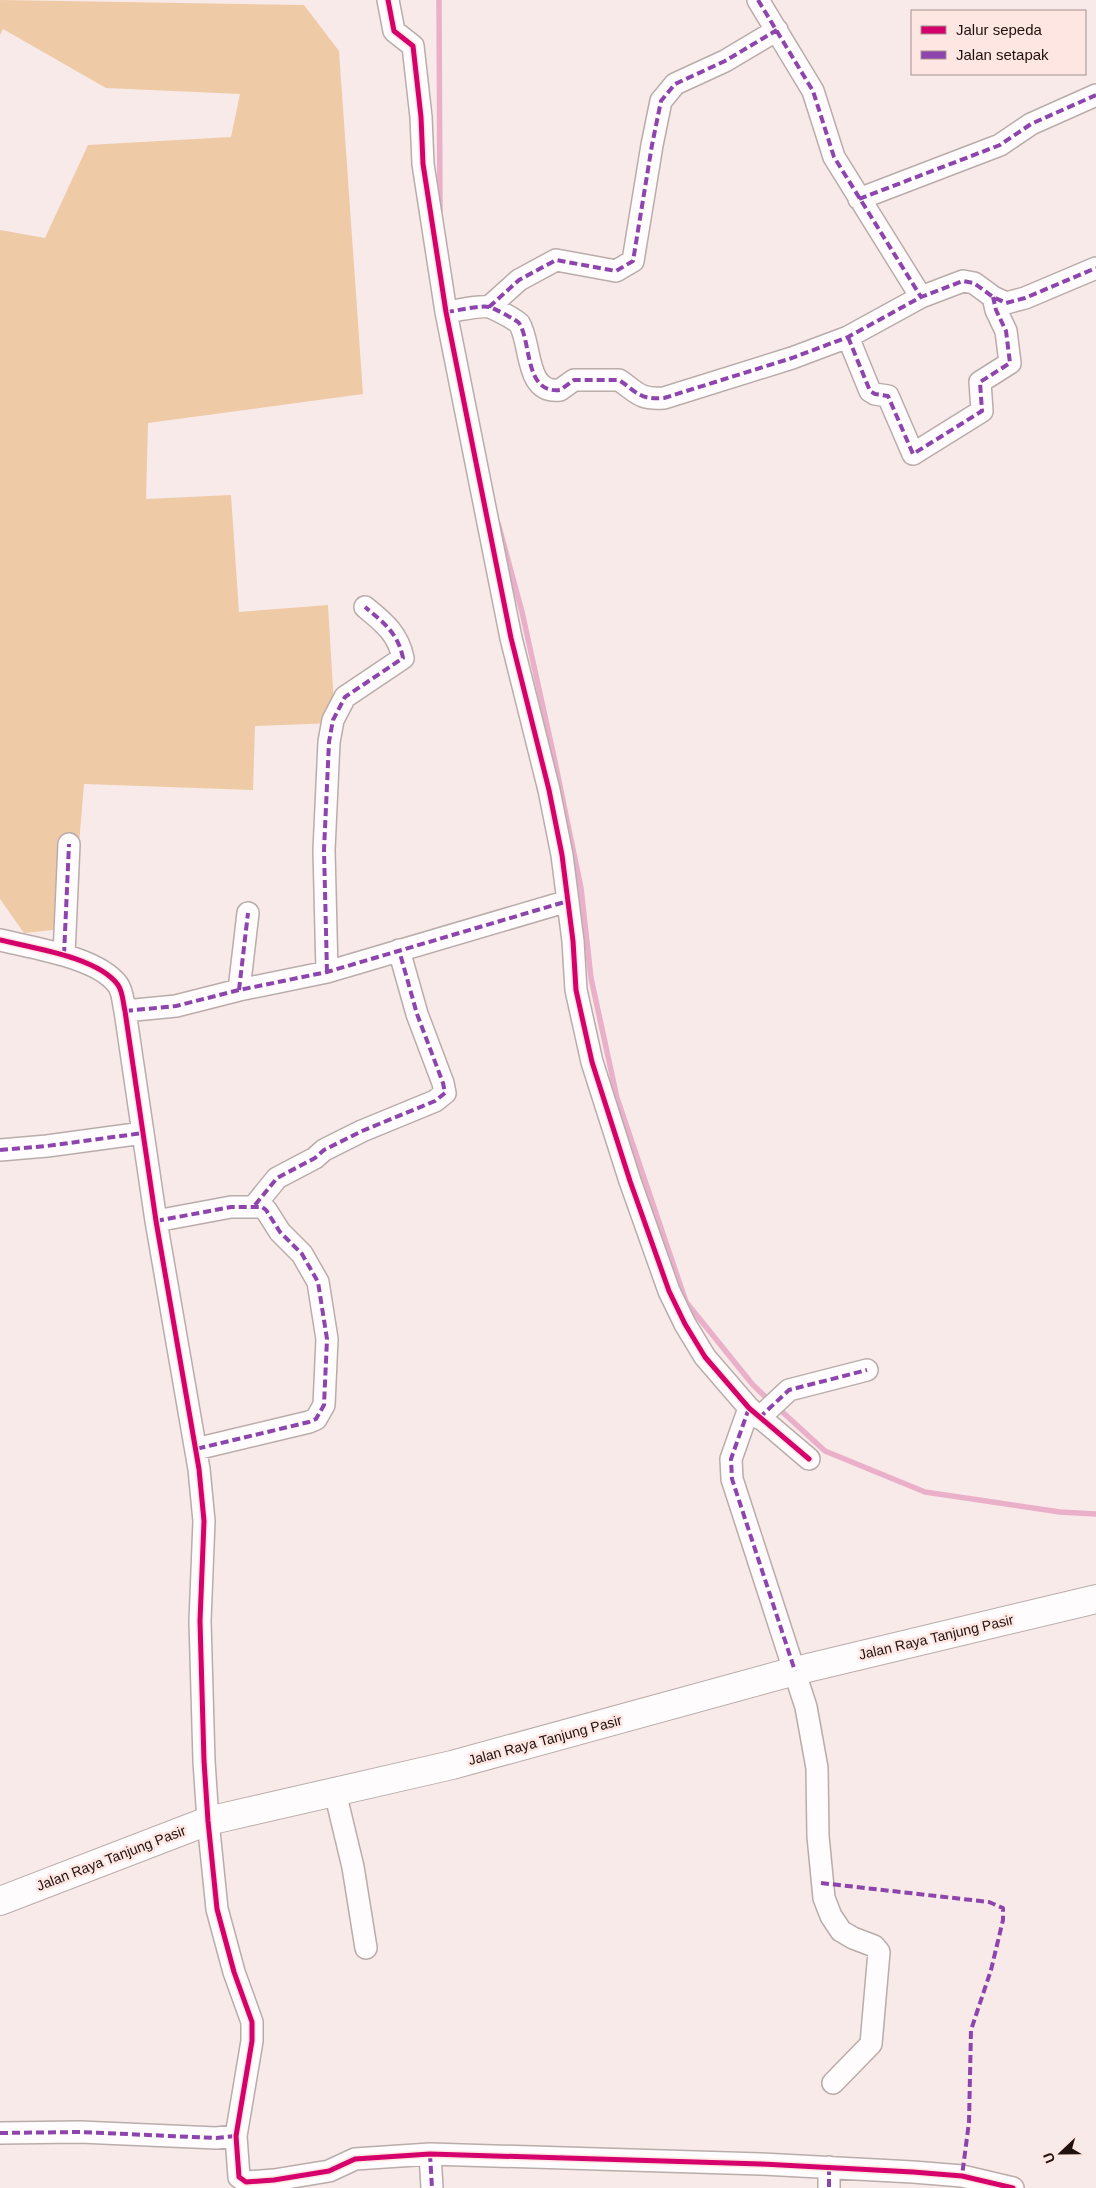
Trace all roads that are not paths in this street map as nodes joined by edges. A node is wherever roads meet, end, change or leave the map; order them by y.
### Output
1 (388, 0) edge
2 (758, 0) edge
3 (777, 30) junction
4 (1096, 95) edge
5 (859, 199) junction
6 (1096, 268) edge
7 (921, 297) junction
8 (993, 297) junction
9 (489, 307) junction
10 (454, 311) junction
11 (848, 337) junction
12 (365, 607) dead end
13 (69, 844) dead end
14 (568, 901) junction
15 (248, 913) dead end
16 (0, 940) edge
17 (399, 950) junction
18 (64, 955) junction
19 (326, 972) junction
20 (239, 990) junction
21 (125, 1011) junction
22 (143, 1133) junction
23 (0, 1150) edge
24 (255, 1205) junction
25 (156, 1221) junction
26 (867, 1370) dead end
27 (756, 1414) junction
28 (196, 1449) junction
29 (809, 1459) dead end
30 (1096, 1599) edge
31 (795, 1672) junction
32 (335, 1792) junction
33 (208, 1821) junction
34 (0, 1901) edge
35 (366, 1948) dead end
36 (833, 2083) dead end
37 (0, 2133) edge
38 (236, 2141) junction
39 (430, 2154) junction
40 (828, 2178) edge
41 (432, 2188) edge
42 (1014, 2188) edge

1 - 10 street
2 - 3 street
3 - 5 street
3 - 9 street
4 - 5 street
5 - 7 street
6 - 8 street
7 - 8 street
7 - 11 street
8 - 11 street
9 - 10 street
9 - 11 street
10 - 14 street
12 - 19 street
13 - 18 street
14 - 17 street
14 - 27 street
15 - 20 street
16 - 18 street
17 - 19 street
17 - 24 street
18 - 21 street
19 - 20 street
20 - 21 street
21 - 22 street
22 - 23 street
22 - 25 street
24 - 25 street
24 - 28 street
25 - 28 street
26 - 27 street
27 - 29 street
27 - 31 street
28 - 33 street
30 - 31 street, Jalan Raya Tanjung Pasir
31 - 32 street, Jalan Raya Tanjung Pasir
31 - 36 street
32 - 33 street, Jalan Raya Tanjung Pasir
32 - 35 street
33 - 34 street, Jalan Raya Tanjung Pasir
33 - 38 street
37 - 38 street
38 - 39 street
39 - 40 street
39 - 41 street
40 - 42 street

